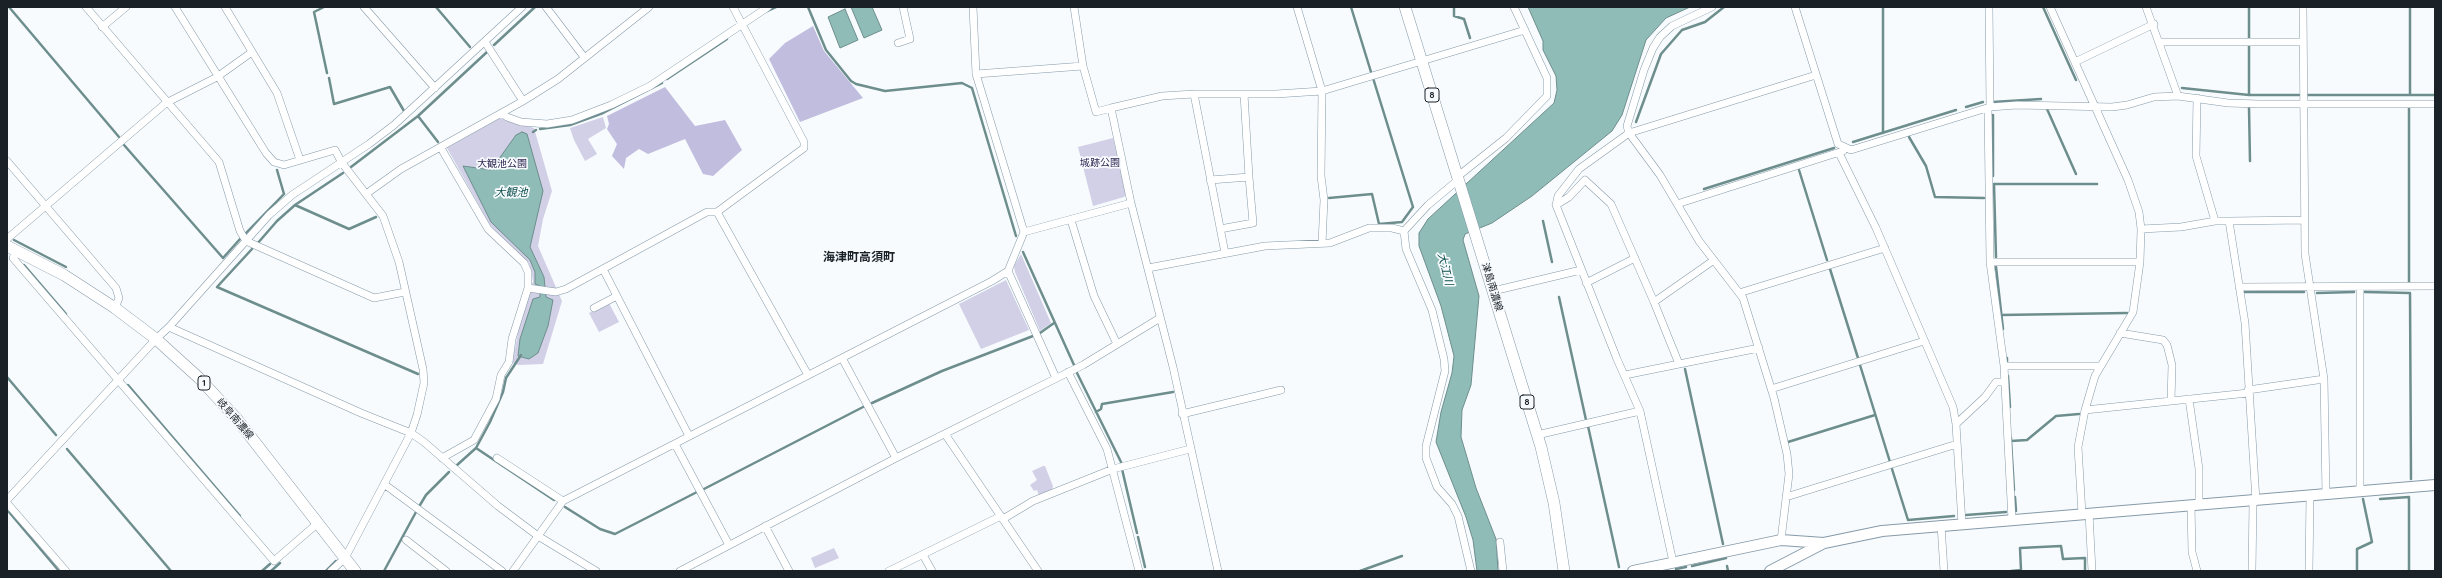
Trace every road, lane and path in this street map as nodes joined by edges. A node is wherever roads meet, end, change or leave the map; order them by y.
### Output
1 (86, 7) edge
2 (126, 7) edge
3 (174, 7) edge
4 (364, 7) edge
5 (522, 7) edge
6 (546, 7) edge
7 (649, 7) edge
8 (733, 7) edge
9 (768, 7) edge
10 (903, 7) edge
11 (974, 7) edge
12 (1074, 7) edge
13 (1297, 7) edge
14 (1405, 7) edge
15 (1514, 7) edge
16 (1712, 7) edge
17 (1795, 7) edge
18 (1989, 7) edge
19 (2050, 7) edge
20 (2146, 7) edge
21 (2303, 7) edge
22 (227, 8) edge
23 (742, 23) junction
24 (2154, 24) junction
25 (102, 27) junction
26 (1525, 30) junction
27 (485, 42) junction
28 (2160, 42) junction
29 (2303, 42) junction
30 (898, 43) dead end
31 (252, 52) junction
32 (584, 57) junction
33 (1422, 60) junction
34 (2076, 62) junction
35 (1083, 66) junction
36 (976, 74) junction
37 (1816, 75) junction
38 (217, 77) junction
39 (435, 88) junction
40 (1322, 91) junction
41 (1194, 94) junction
42 (1244, 94) junction
43 (2178, 96) junction
44 (2197, 98) junction
45 (524, 101) junction
46 (166, 103) junction
47 (2303, 104) junction
48 (2435, 104) edge
49 (2096, 107) junction
50 (1111, 108) junction
51 (1989, 108) junction
52 (502, 113) junction
53 (1629, 133) junction
54 (441, 148) junction
55 (1846, 149) junction
56 (1839, 154) junction
57 (7, 160) edge
58 (300, 160) junction
59 (342, 163) junction
60 (1249, 177) junction
61 (1210, 180) junction
62 (1458, 180) junction
63 (366, 194) junction
64 (1131, 203) junction
65 (1677, 204) junction
66 (45, 205) junction
67 (1556, 205) junction
68 (717, 212) junction
69 (1071, 220) junction
70 (2304, 220) junction
71 (2215, 221) junction
72 (2229, 221) junction
73 (1220, 229) junction
74 (2141, 229) junction
75 (1404, 231) junction
76 (1024, 232) junction
77 (7, 239) edge
78 (246, 241) junction
79 (1322, 243) junction
80 (12, 248) edge
81 (1885, 248) junction
82 (1224, 253) junction
83 (1635, 258) junction
84 (1714, 260) junction
85 (1990, 262) junction
86 (2140, 262) junction
87 (1148, 268) junction
88 (603, 269) junction
89 (1008, 270) junction
90 (1581, 270) junction
91 (1586, 283) junction
92 (2435, 286) edge
93 (2239, 287) junction
94 (2360, 287) junction
95 (528, 288) junction
96 (2310, 288) junction
97 (1493, 291) junction
98 (405, 292) junction
99 (1739, 293) junction
100 (617, 296) junction
101 (1654, 302) junction
102 (115, 308) junction
103 (594, 308) dead end
104 (1160, 318) junction
105 (169, 327) junction
106 (2120, 333) junction
107 (156, 339) junction
108 (1924, 341) junction
109 (1116, 344) junction
110 (1758, 348) junction
111 (842, 358) junction
112 (1679, 364) junction
113 (2004, 366) junction
114 (2100, 366) junction
115 (1068, 372) junction
116 (808, 375) junction
117 (1625, 375) junction
118 (1056, 378) junction
119 (118, 379) junction
120 (2324, 379) junction
121 (2004, 382) junction
122 (1771, 389) junction
123 (1281, 390) dead end
124 (2248, 392) junction
125 (2189, 399) junction
126 (2171, 401) junction
127 (2085, 410) junction
128 (1640, 411) junction
129 (1182, 414) junction
130 (1956, 424) junction
131 (411, 434) junction
132 (945, 434) junction
133 (1537, 435) junction
134 (689, 436) junction
135 (675, 444) junction
136 (1957, 444) junction
137 (1190, 449) junction
138 (442, 458) junction
139 (497, 458) dead end
140 (896, 458) junction
141 (1113, 469) junction
142 (384, 484) junction
143 (2435, 485) edge
144 (2360, 492) junction
145 (2326, 495) junction
146 (1786, 496) junction
147 (2310, 496) junction
148 (7, 500) edge
149 (563, 501) junction
150 (2254, 501) junction
151 (7, 503) edge
152 (2195, 505) junction
153 (2085, 514) junction
154 (1002, 518) junction
155 (2012, 520) junction
156 (318, 522) junction
157 (1962, 524) junction
158 (766, 526) junction
159 (1941, 526) junction
160 (538, 536) junction
161 (406, 540) dead end
162 (1781, 540) junction
163 (1500, 542) dead end
164 (1824, 543) junction
165 (729, 546) junction
166 (923, 555) junction
167 (345, 558) junction
168 (1673, 565) edge
169 (1775, 569) edge
170 (66, 571) edge
171 (331, 571) edge
172 (355, 571) edge
173 (446, 571) edge
174 (502, 571) edge
175 (513, 571) edge
176 (596, 571) edge
177 (681, 571) edge
178 (789, 571) edge
179 (889, 571) edge
180 (932, 571) edge
181 (1038, 571) edge
182 (1139, 571) edge
183 (1218, 571) edge
184 (1471, 571) edge
185 (1503, 571) edge
186 (1564, 571) edge
187 (1633, 571) edge
188 (1944, 571) edge
189 (2092, 571) edge
190 (2197, 571) edge
191 (2252, 571) edge
192 (2310, 571) edge

1 - 25 street
2 - 25 street
3 - 38 street
4 - 39 street
5 - 27 street
6 - 32 street
7 - 32 street
8 - 23 street
9 - 23 street
10 - 30 street
11 - 36 street
12 - 35 street
13 - 40 street
14 - 33 main road, 津島南濃線 / 8
15 - 26 street
16 - 53 street
17 - 37 street
18 - 51 street
19 - 34 street
20 - 24 street
21 - 29 street
22 - 31 street
23 - 52 street
23 - 68 street
24 - 28 street
24 - 34 street
25 - 46 street
26 - 33 street
26 - 62 street
27 - 39 street
27 - 45 street
28 - 29 street
28 - 43 street
29 - 47 street
31 - 38 street
31 - 58 street
32 - 45 street
33 - 40 street
33 - 62 main road, 津島南濃線 / 8
34 - 49 street
35 - 36 street
35 - 50 street
36 - 76 street
37 - 53 street
37 - 55 street
38 - 46 street
38 - 58 street
39 - 59 street
40 - 42 street
40 - 79 street
41 - 42 street
41 - 50 street
41 - 61 street
42 - 60 street
43 - 44 street
43 - 49 street
44 - 47 street
44 - 71 street
45 - 52 street
46 - 66 street
46 - 78 street
47 - 48 street
47 - 70 street
49 - 51 street
49 - 74 street
50 - 64 street
51 - 55 street
51 - 85 street
52 - 54 street
53 - 65 street
53 - 67 street
54 - 63 street
54 - 95 street
55 - 56 street
56 - 65 street
56 - 81 street
57 - 66 street
58 - 59 street
59 - 63 street
59 - 78 street
60 - 61 street
60 - 73 street
61 - 73 street
62 - 75 street
62 - 97 main road, 津島南濃線 / 8
63 - 98 street
64 - 69 street
64 - 87 street
65 - 84 street
66 - 77 street
66 - 102 street
67 - 83 street
67 - 90 street
68 - 88 street
68 - 116 street
69 - 76 street
69 - 109 street
70 - 72 street
70 - 96 street
71 - 72 street
71 - 74 street
72 - 93 street
73 - 82 street
74 - 86 street
75 - 79 street
75 - 184 street
76 - 89 street
78 - 98 street
78 - 105 street
79 - 82 street
80 - 102 main road, 岐阜南濃線 / 1
80 - 119 street
81 - 99 street
81 - 108 street
82 - 87 street
83 - 91 street
83 - 101 street
84 - 99 street
84 - 101 street
85 - 86 street
85 - 113 street
86 - 106 street
87 - 104 street
88 - 95 street
88 - 100 street
89 - 111 street
89 - 118 street
90 - 91 street
90 - 97 street
91 - 117 street
92 - 94 street
93 - 96 street
93 - 124 street
94 - 96 street
94 - 144 street
95 - 138 street
96 - 120 street
97 - 133 main road, 津島南濃線 / 8
98 - 131 street
99 - 110 street
100 - 103 street
100 - 134 street
101 - 112 street
102 - 107 main road, 岐阜南濃線 / 1
104 - 109 street
104 - 129 street
105 - 107 street
105 - 131 street
106 - 114 street
106 - 126 street
107 - 119 street
107 - 156 main road, 岐阜南濃線 / 1
108 - 122 street
108 - 130 street
109 - 115 street
110 - 112 street
110 - 122 street
111 - 116 street
111 - 140 street
112 - 117 street
113 - 114 street
113 - 121 street
114 - 127 street
115 - 118 street
115 - 141 street
116 - 134 street
117 - 128 street
118 - 132 street
119 - 148 street
119 - 156 street
120 - 124 street
120 - 145 street
121 - 130 street
121 - 155 street
122 - 146 street
123 - 129 street
124 - 125 street
124 - 150 street
125 - 126 street
125 - 152 street
126 - 127 street
127 - 153 street
128 - 133 street
128 - 168 street
129 - 137 street
130 - 136 street
131 - 138 street
131 - 142 street
132 - 140 street
132 - 154 street
133 - 186 main road, 津島南濃線 / 8
134 - 135 street
135 - 149 street
135 - 165 street
136 - 146 street
136 - 157 street
137 - 141 street
137 - 183 street
138 - 160 street
139 - 149 street
140 - 158 street
141 - 154 street
141 - 182 street
142 - 167 street
142 - 174 street
143 - 144 street
144 - 145 street
145 - 147 street
146 - 162 street
147 - 150 street
147 - 192 street
149 - 160 street
150 - 152 street
150 - 191 street
151 - 170 street
152 - 153 street
152 - 190 street
153 - 155 street
153 - 189 street
154 - 166 street
154 - 181 street
155 - 157 street
156 - 167 main road, 岐阜南濃線 / 1
157 - 159 street
158 - 165 street
158 - 178 street
159 - 164 street
159 - 188 street
160 - 175 street
160 - 176 street
161 - 173 street
162 - 164 street
162 - 168 street
163 - 185 street
164 - 169 street
165 - 177 street
166 - 179 street
166 - 180 street
167 - 171 street
167 - 172 main road, 岐阜南濃線 / 1
168 - 187 street

